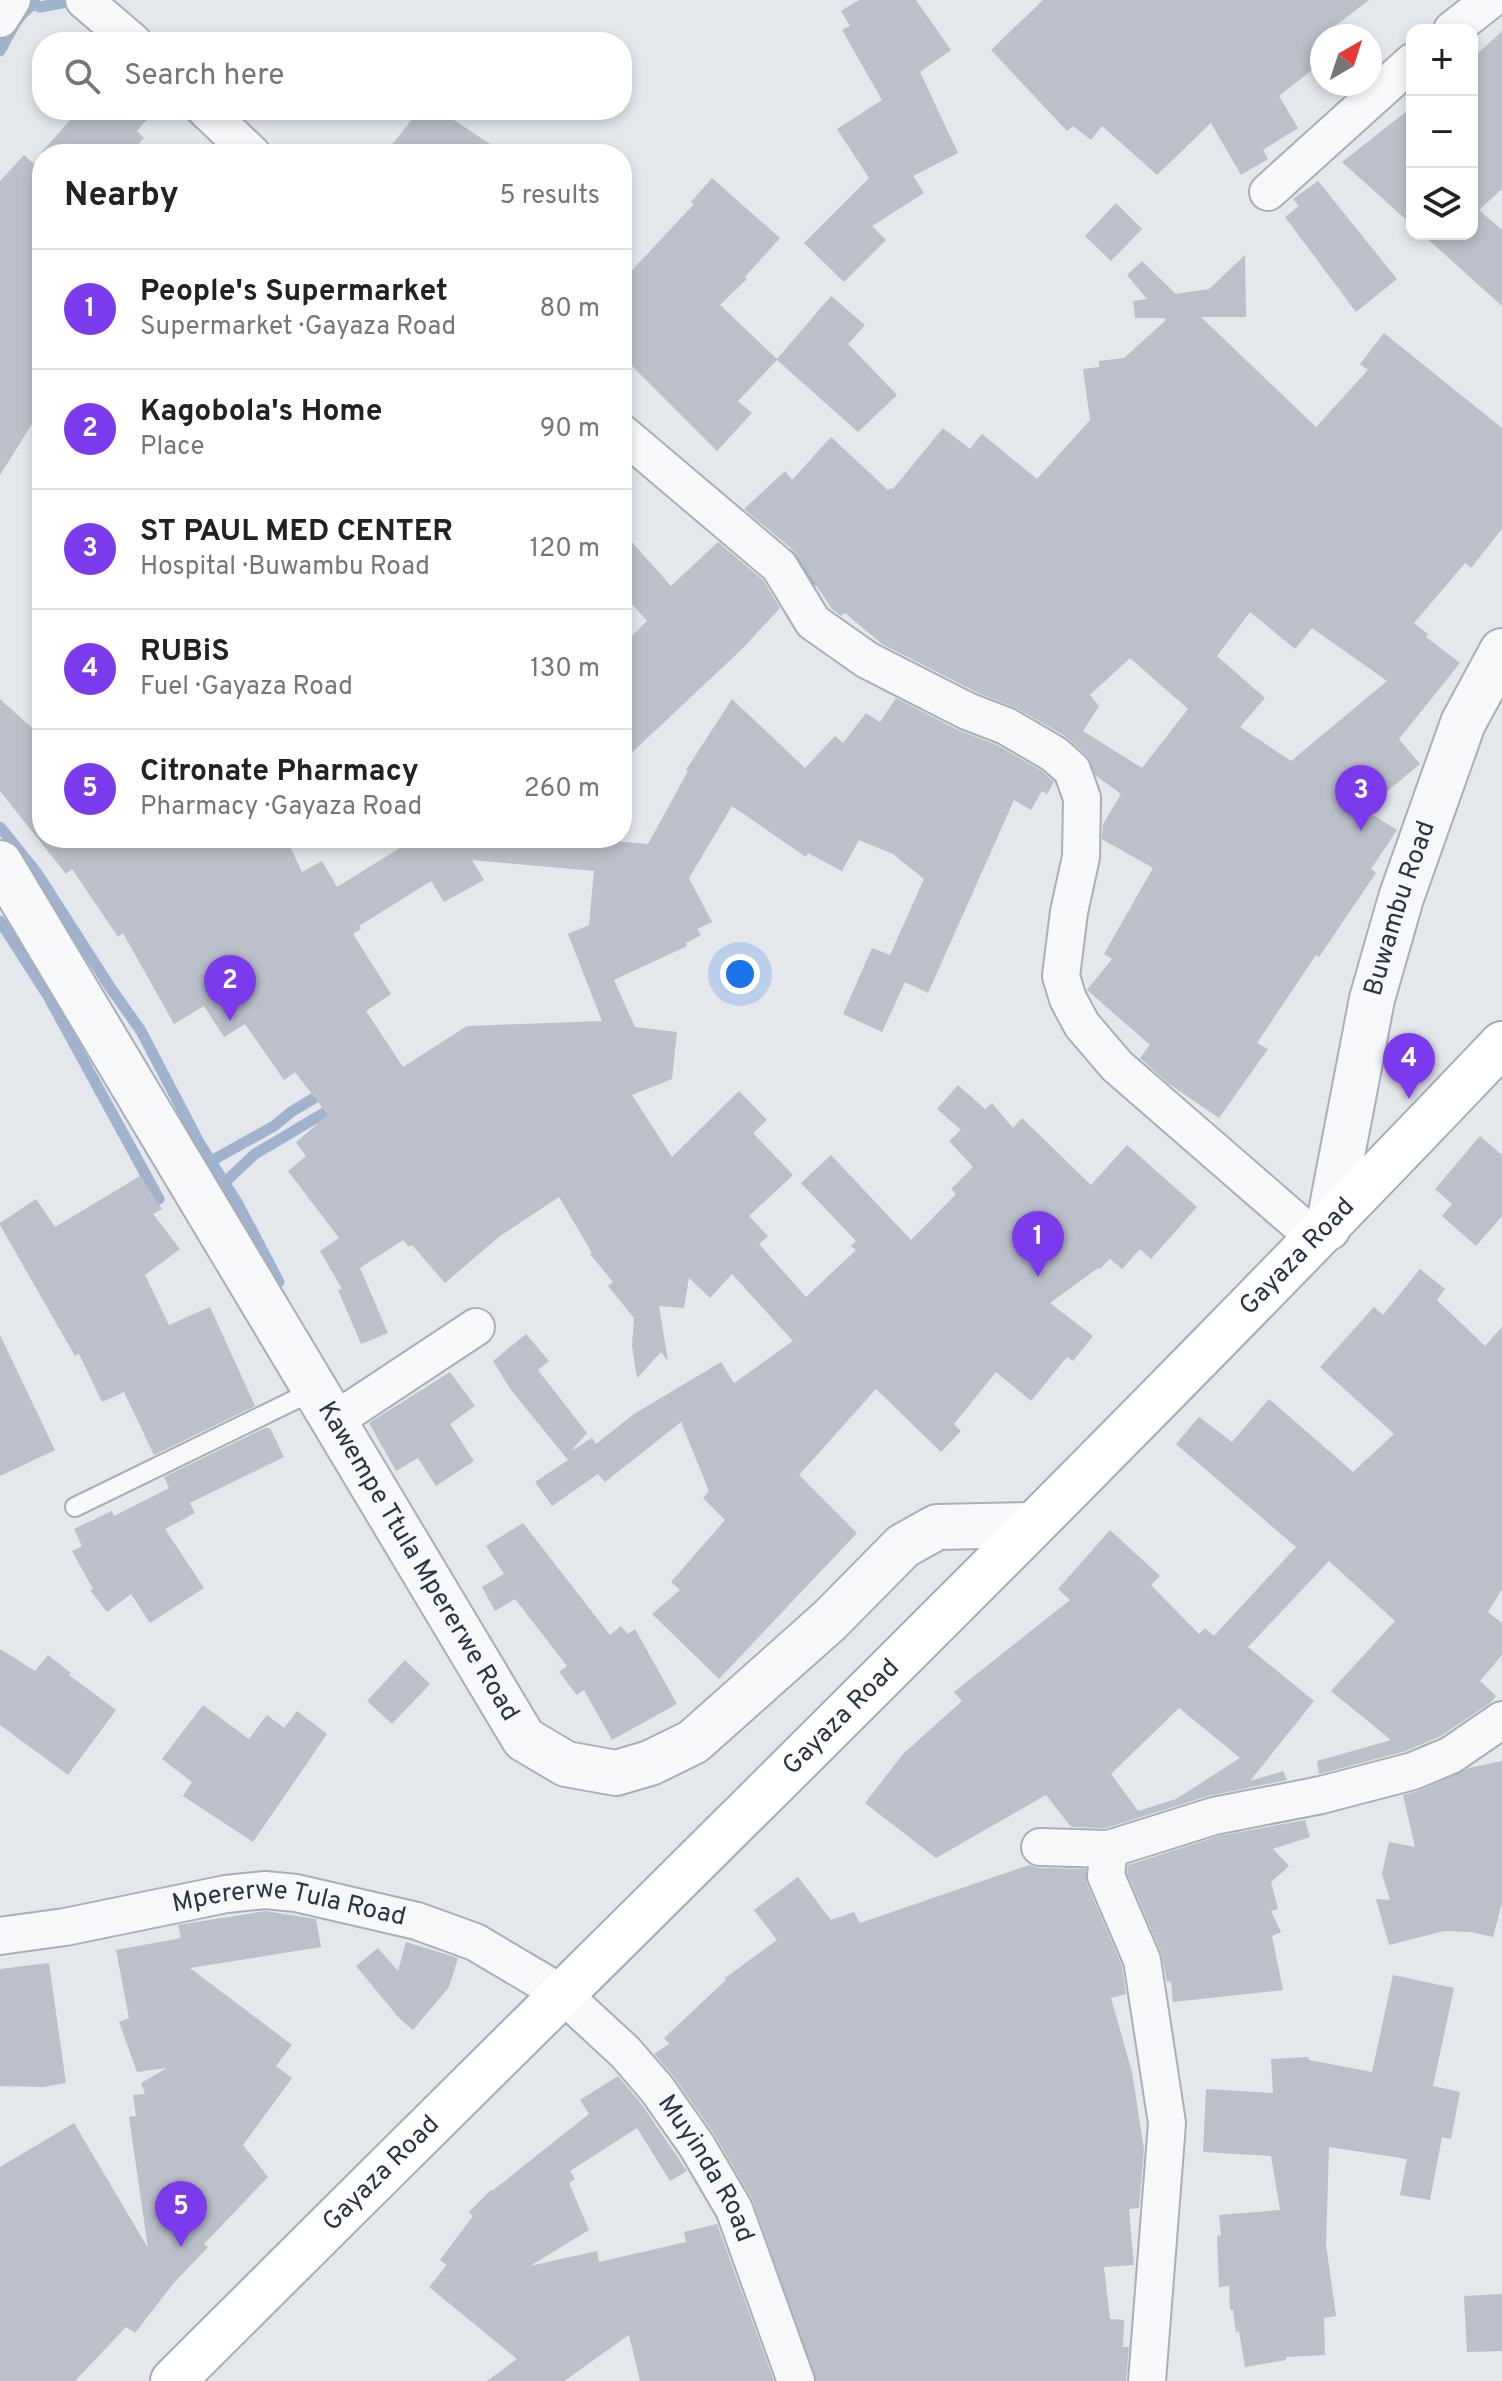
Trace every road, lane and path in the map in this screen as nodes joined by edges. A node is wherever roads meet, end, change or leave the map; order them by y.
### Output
1 (12, 0) edge
2 (84, 0) edge
3 (1490, 0) edge
4 (0, 19) edge
5 (1460, 24) edge
6 (121, 32) edge
7 (1406, 67) edge
8 (216, 120) edge
9 (242, 144) edge
10 (1268, 192) dead end
11 (632, 441) edge
12 (1502, 651) edge
13 (0, 863) edge
14 (1502, 1044) edge
15 (1322, 1233) junction
16 (476, 1327) dead end
17 (324, 1405) junction
18 (75, 1507) dead end
19 (1033, 1525) junction
20 (1502, 1720) edge
21 (1040, 1847) dead end
22 (1109, 1849) junction
23 (0, 1936) edge
24 (561, 1993) junction
25 (173, 2381) edge
26 (796, 2381) edge
27 (1147, 2381) edge

1 - 4 street
2 - 6 street
3 - 5 street
7 - 10 street
8 - 9 street
11 - 15 street
12 - 15 street, Buwambu Road
13 - 17 street, Kawempe Ttula Mpererwe Road
14 - 15 main road, Gayaza Road
15 - 19 main road, Gayaza Road
16 - 17 street
17 - 18 lane
17 - 19 street, Kawempe Ttula Mpererwe Road
19 - 24 main road, Gayaza Road
20 - 22 street
21 - 22 street
22 - 27 street
23 - 24 street, Mpererwe Tula Road
24 - 25 main road, Gayaza Road
24 - 26 street, Muyinda Road

